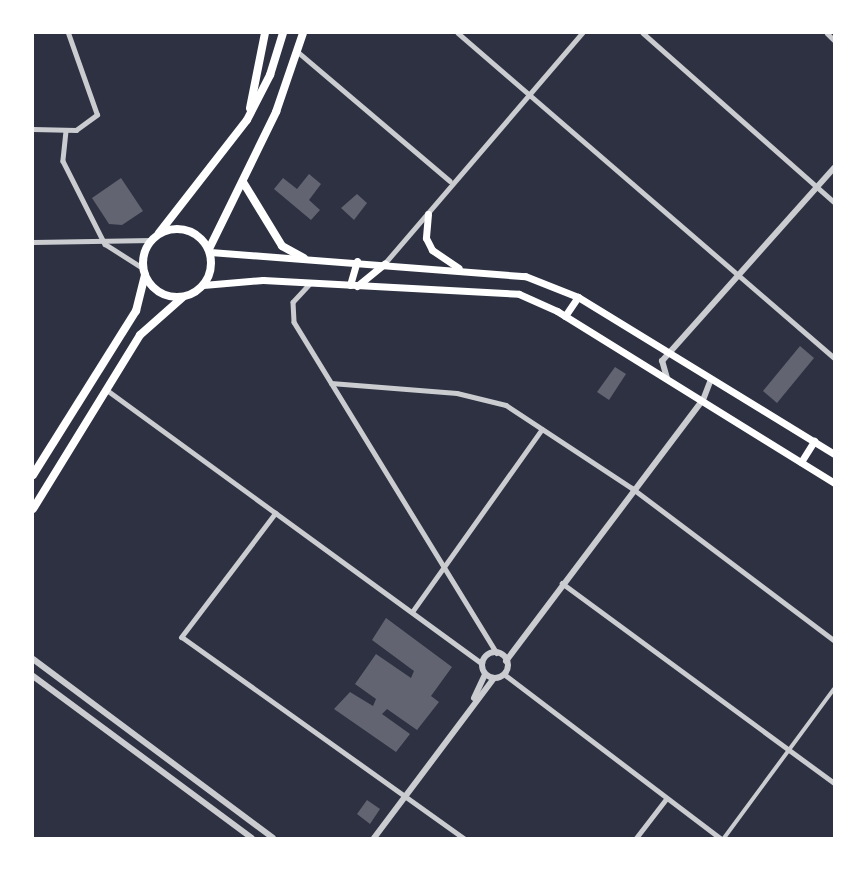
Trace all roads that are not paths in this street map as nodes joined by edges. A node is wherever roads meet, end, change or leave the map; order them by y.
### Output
1 (68, 33) edge
2 (265, 33) edge
3 (283, 33) edge
4 (303, 33) edge
5 (458, 33) edge
6 (582, 33) edge
7 (643, 33) edge
8 (827, 33) edge
9 (834, 40) edge
10 (298, 52) junction
11 (530, 94) junction
12 (247, 120) junction
13 (33, 129) edge
14 (66, 131) junction
15 (834, 168) edge
16 (450, 182) junction
17 (243, 183) junction
18 (817, 187) junction
19 (834, 202) edge
20 (428, 214) junction
21 (159, 234) junction
22 (152, 240) junction
23 (33, 242) edge
24 (105, 244) junction
25 (210, 250) junction
26 (304, 258) junction
27 (357, 261) junction
28 (385, 263) junction
29 (461, 269) junction
30 (144, 271) junction
31 (737, 276) junction
32 (312, 282) junction
33 (203, 285) junction
34 (354, 286) junction
35 (183, 297) junction
36 (578, 297) junction
37 (565, 316) junction
38 (669, 352) junction
39 (834, 358) edge
40 (668, 379) junction
41 (711, 379) junction
42 (331, 383) junction
43 (107, 390) junction
44 (703, 400) junction
45 (542, 429) junction
46 (814, 441) junction
47 (834, 453) edge
48 (801, 462) junction
49 (33, 475) edge
50 (834, 483) edge
51 (632, 488) junction
52 (33, 509) edge
53 (276, 513) junction
54 (444, 566) junction
55 (562, 583) junction
56 (412, 612) junction
57 (834, 640) edge
58 (516, 646) junction
59 (499, 654) junction
60 (33, 659) edge
61 (506, 660) junction
62 (482, 663) junction
63 (485, 674) junction
64 (504, 674) junction
65 (33, 676) edge
66 (494, 678) junction
67 (73, 688) junction
68 (834, 689) edge
69 (66, 698) junction
70 (471, 706) junction
71 (128, 729) junction
72 (121, 740) junction
73 (788, 751) junction
74 (834, 783) edge
75 (405, 795) junction
76 (666, 799) junction
77 (252, 838) edge
78 (273, 838) edge
79 (374, 838) edge
80 (464, 838) edge
81 (636, 838) edge
82 (722, 838) edge

1 - 14 street
2 - 12 main road
3 - 12 main road
4 - 10 main road
5 - 11 street
6 - 11 street
7 - 18 street
8 - 9 street
10 - 16 street
10 - 17 main road
11 - 16 street
11 - 31 street
12 - 21 main road
13 - 14 street
14 - 24 street
15 - 18 street
16 - 20 street
17 - 25 main road
17 - 26 main road
18 - 19 street
18 - 31 street
20 - 28 street
20 - 29 main road
21 - 22 main road
21 - 25 main road
22 - 24 street
22 - 30 main road
23 - 24 street
24 - 30 street
25 - 26 main road
25 - 33 main road
26 - 27 main road
27 - 28 main road
27 - 34 main road
28 - 29 main road
28 - 34 main road
29 - 36 main road
30 - 35 main road
30 - 49 main road
31 - 38 street
31 - 39 street
32 - 33 main road
32 - 34 main road
32 - 42 street
33 - 35 main road
34 - 37 main road
35 - 43 main road
36 - 37 main road
36 - 38 main road
37 - 40 main road
38 - 40 street
38 - 41 main road
40 - 44 main road
41 - 44 street
41 - 46 main road
42 - 45 street
42 - 54 street
43 - 52 main road
43 - 53 street
44 - 48 main road
44 - 51 street
45 - 51 street
45 - 54 street
46 - 47 main road
46 - 48 main road
48 - 50 main road
51 - 55 street
51 - 57 street
53 - 56 street
53 - 75 street
54 - 56 street
54 - 59 street
55 - 58 street
55 - 73 street
56 - 62 street
58 - 59 street
58 - 61 street
59 - 61 street
59 - 62 street
60 - 67 street
61 - 64 street
62 - 63 street
63 - 66 street
63 - 70 street
64 - 66 street
64 - 76 street
65 - 69 street
66 - 70 street
67 - 69 street
67 - 71 street
68 - 73 street
69 - 72 street
70 - 75 street
71 - 72 street
71 - 78 street
72 - 77 street
73 - 74 street
73 - 82 street
75 - 79 street
75 - 80 street
76 - 81 street
76 - 82 street

